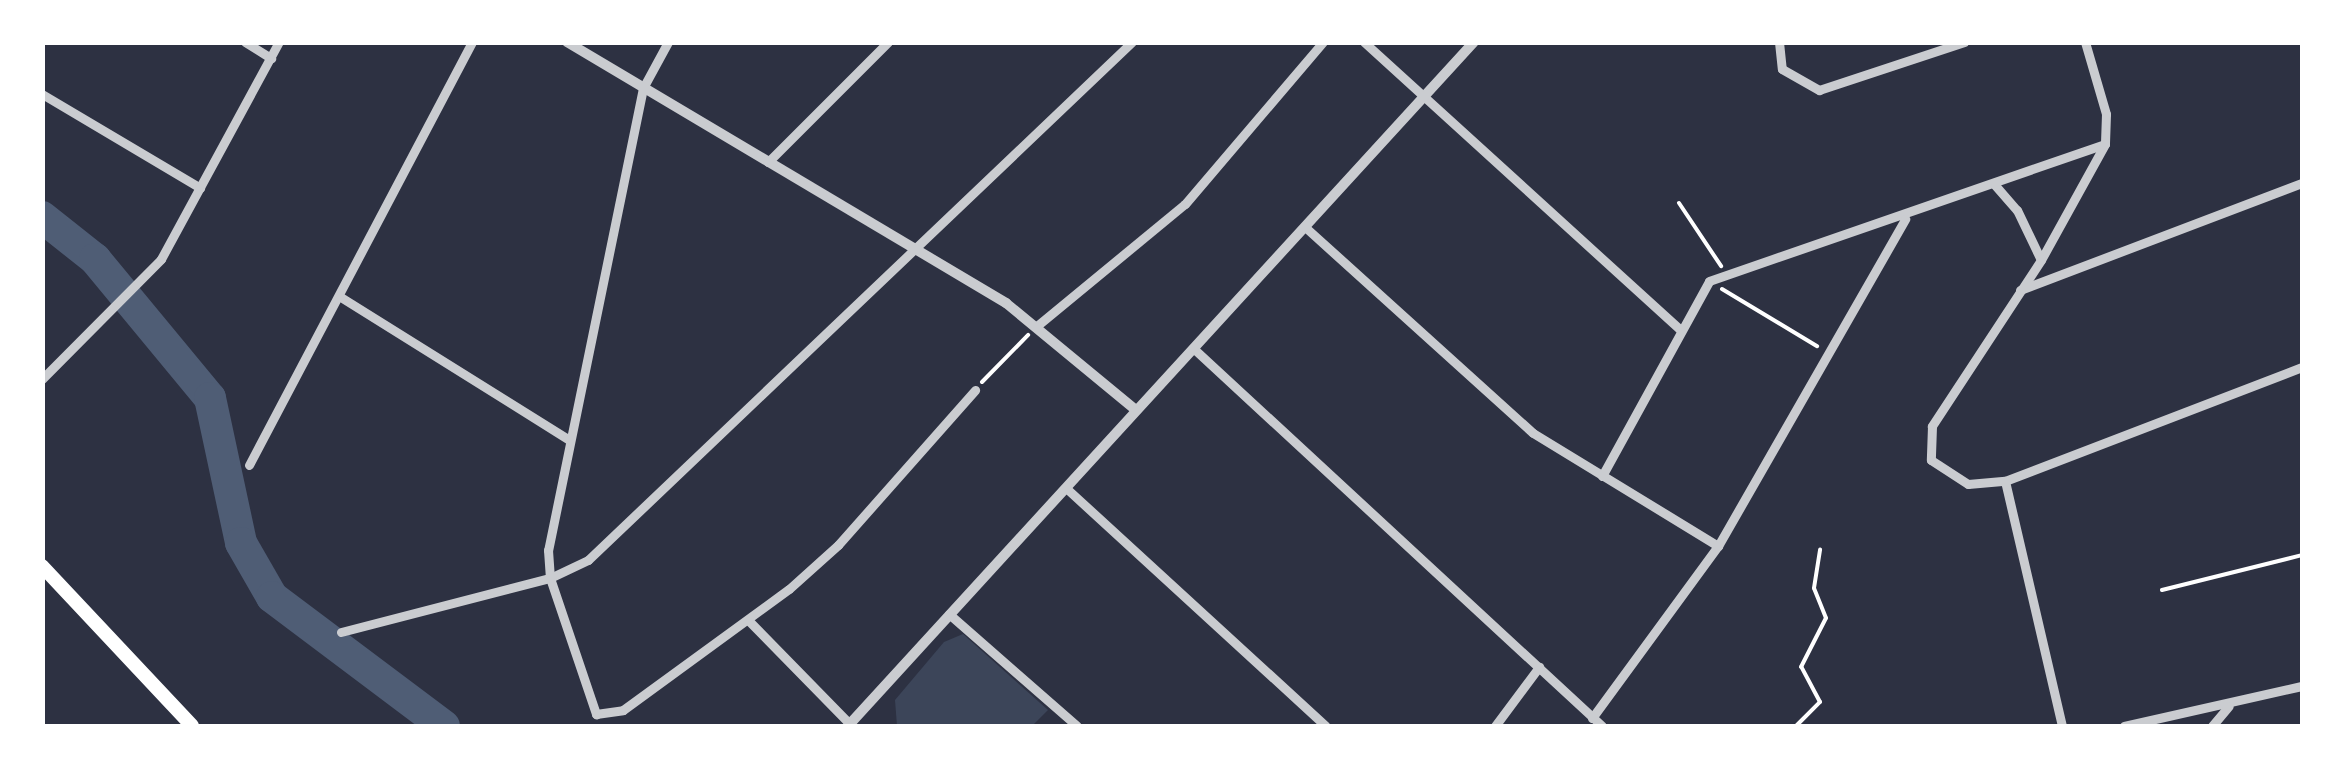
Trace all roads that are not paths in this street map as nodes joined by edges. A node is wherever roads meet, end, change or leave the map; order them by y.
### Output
1 (245, 42) edge
2 (280, 42) edge
3 (472, 42) edge
4 (567, 42) edge
5 (668, 42) edge
6 (888, 42) edge
7 (1132, 42) edge
8 (1323, 42) edge
9 (1364, 42) edge
10 (1474, 42) edge
11 (1779, 42) edge
12 (1964, 42) edge
13 (2085, 42) edge
14 (271, 58) junction
15 (643, 88) junction
16 (42, 94) edge
17 (1423, 98) junction
18 (2105, 144) junction
19 (768, 162) junction
20 (2302, 183) edge
21 (1994, 184) junction
22 (200, 188) junction
23 (1906, 218) junction
24 (1305, 227) junction
25 (918, 250) junction
26 (2041, 260) junction
27 (2019, 290) junction
28 (339, 296) junction
29 (1038, 324) junction
30 (1679, 328) junction
31 (1193, 348) junction
32 (2302, 367) edge
33 (42, 379) edge
34 (975, 390) road end
35 (1136, 410) junction
36 (568, 439) junction
37 (249, 464) dead end
38 (1602, 476) junction
39 (2005, 481) junction
40 (1066, 488) junction
41 (1718, 546) junction
42 (42, 566) edge
43 (550, 578) junction
44 (948, 614) junction
45 (750, 622) junction
46 (341, 632) dead end
47 (1539, 668) junction
48 (2302, 686) edge
49 (2230, 705) junction
50 (1592, 718) junction
51 (192, 726) edge
52 (850, 726) edge
53 (1076, 726) edge
54 (1326, 726) edge
55 (1494, 726) edge
56 (1602, 726) edge
57 (2062, 726) edge
58 (2124, 726) edge
59 (2212, 726) edge

1 - 14 street
2 - 14 street
3 - 28 street
4 - 15 street
5 - 15 street
6 - 19 street
7 - 25 street
8 - 29 street
9 - 17 street
10 - 17 street
11 - 12 street
13 - 18 street
14 - 22 street
15 - 19 street
15 - 36 street
16 - 22 street
17 - 24 street
17 - 30 street
18 - 21 street
18 - 26 street
19 - 25 street
20 - 27 street
21 - 23 street
21 - 26 street
22 - 33 street
23 - 30 street
23 - 41 street
24 - 31 street
24 - 38 street
25 - 29 street
25 - 43 street
26 - 27 street
27 - 39 street
28 - 36 street
28 - 37 street
29 - 35 street
30 - 38 street
31 - 35 street
31 - 47 street
32 - 39 street
34 - 45 street
35 - 40 street
36 - 43 street
38 - 41 street
39 - 57 street
40 - 44 street
40 - 54 street
41 - 50 street
42 - 51 main road
43 - 45 street
43 - 46 street
44 - 52 street
44 - 53 street
45 - 52 street
47 - 50 street
47 - 55 street
48 - 49 street
49 - 58 street
49 - 59 street
50 - 56 street

